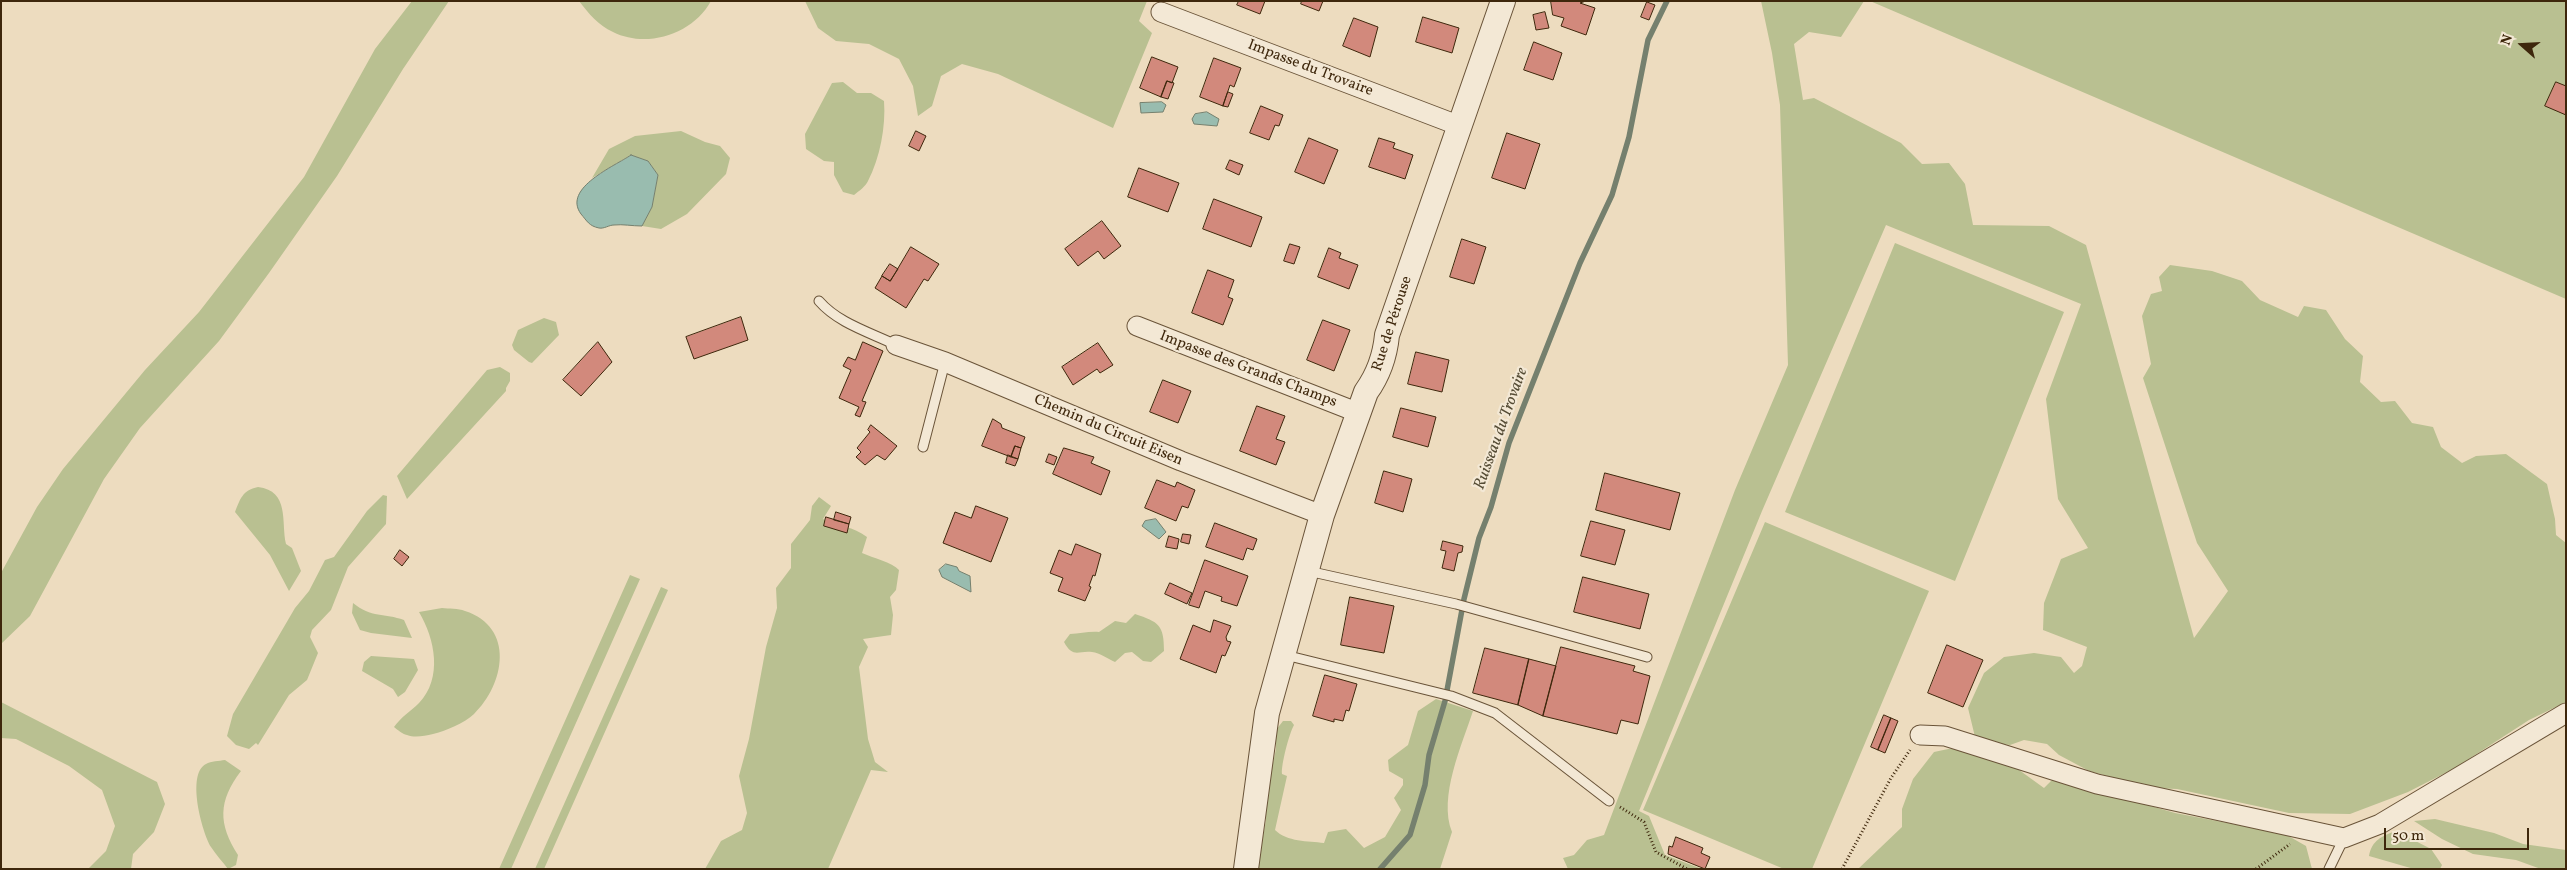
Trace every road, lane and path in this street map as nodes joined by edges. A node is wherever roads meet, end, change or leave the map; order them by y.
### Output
1 (1503, 1) edge
2 (1160, 12) dead end
3 (1460, 126) junction
4 (819, 301) dead end
5 (1137, 326) dead end
6 (896, 344) joint
7 (945, 362) junction
8 (1359, 413) junction
9 (923, 447) dead end
10 (1322, 515) junction
11 (1305, 570) junction
12 (1282, 654) junction
13 (1647, 657) dead end
14 (2566, 714) edge
15 (1920, 735) joint
16 (1609, 801) joint
17 (2305, 830) junction
18 (2344, 838) junction
19 (1246, 869) edge
20 (1687, 869) edge
21 (1842, 869) edge
22 (2256, 869) edge
23 (2329, 869) edge

1 - 3 street, Rue de Pérouse
2 - 3 street, Impasse du Trovaire
3 - 8 street, Rue de Pérouse
4 - 6 lane
5 - 8 street, Impasse des Grands Champs
6 - 7 street, Chemin du Circuit Eisen
7 - 9 lane
7 - 10 street, Chemin du Circuit Eisen
8 - 10 street, Rue de Pérouse
10 - 11 street, Rue de Pérouse
11 - 12 street, Rue de Pérouse
11 - 13 lane
12 - 16 lane
12 - 19 street, Rue de Pérouse
14 - 18 street
15 - 17 street
15 - 21 path
16 - 20 path
17 - 18 street
17 - 22 path
18 - 23 lane

